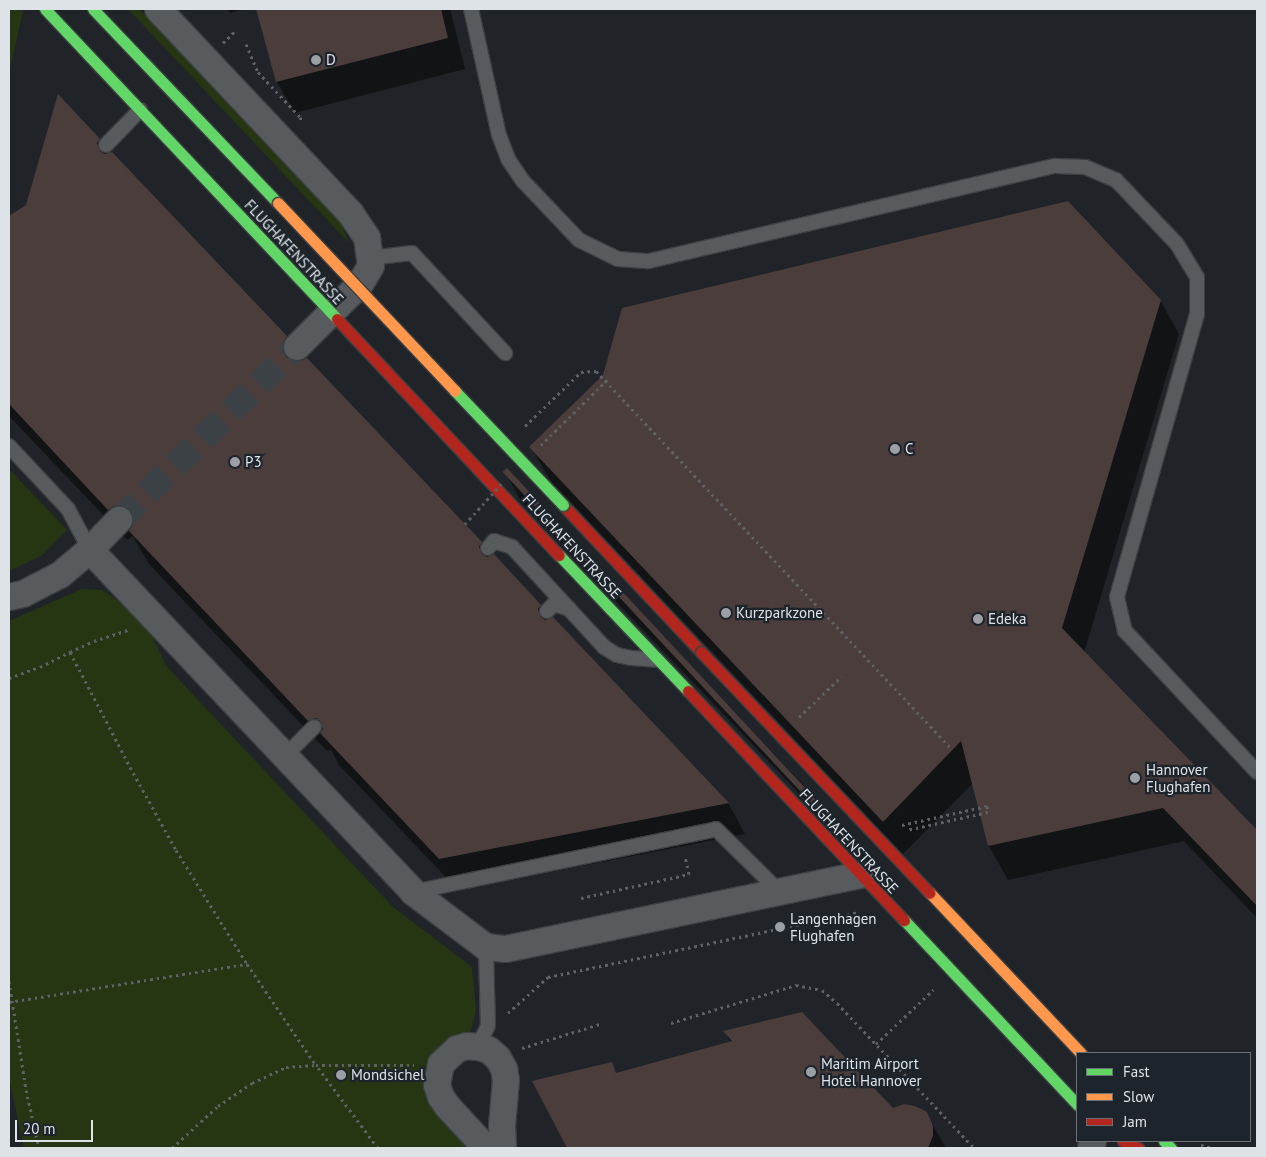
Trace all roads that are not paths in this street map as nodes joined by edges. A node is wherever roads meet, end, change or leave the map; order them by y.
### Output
1 (44, 9) edge
2 (93, 9) edge
3 (158, 9) edge
4 (470, 9) edge
5 (140, 110) junction
6 (106, 145) dead end
7 (370, 258) junction
8 (332, 314) junction
9 (297, 347) tunnel mouth
10 (505, 353) dead end
11 (9, 446) edge
12 (119, 520) tunnel mouth
13 (488, 548) dead end
14 (90, 550) junction
15 (9, 597) edge
16 (570, 609) junction
17 (547, 611) dead end
18 (658, 660) junction
19 (314, 727) dead end
20 (285, 756) junction
21 (1257, 772) edge
22 (861, 875) junction
23 (413, 892) junction
24 (781, 893) junction
25 (486, 947) junction
26 (483, 1036) junction
27 (1080, 1052) edge
28 (1076, 1103) edge
29 (1125, 1142) edge
30 (486, 1148) edge
31 (503, 1148) edge
32 (1138, 1148) edge

1 - 5 main road, FLUGHAFENSTRASSE
2 - 27 main road, FLUGHAFENSTRASSE, bridge
3 - 7 street
4 - 21 lane
5 - 6 lane
5 - 8 main road, FLUGHAFENSTRASSE
7 - 8 street
7 - 10 lane
8 - 9 street
8 - 18 main road, FLUGHAFENSTRASSE
11 - 14 lane
12 - 14 street
13 - 16 lane
14 - 15 street
14 - 20 street
16 - 17 lane
16 - 18 lane
18 - 22 main road, FLUGHAFENSTRASSE
19 - 20 lane
20 - 23 street
22 - 24 street
22 - 28 main road, FLUGHAFENSTRASSE
23 - 24 lane
23 - 25 street
24 - 25 street
25 - 26 lane
26 - 30 street
26 - 31 street
29 - 32 main road

